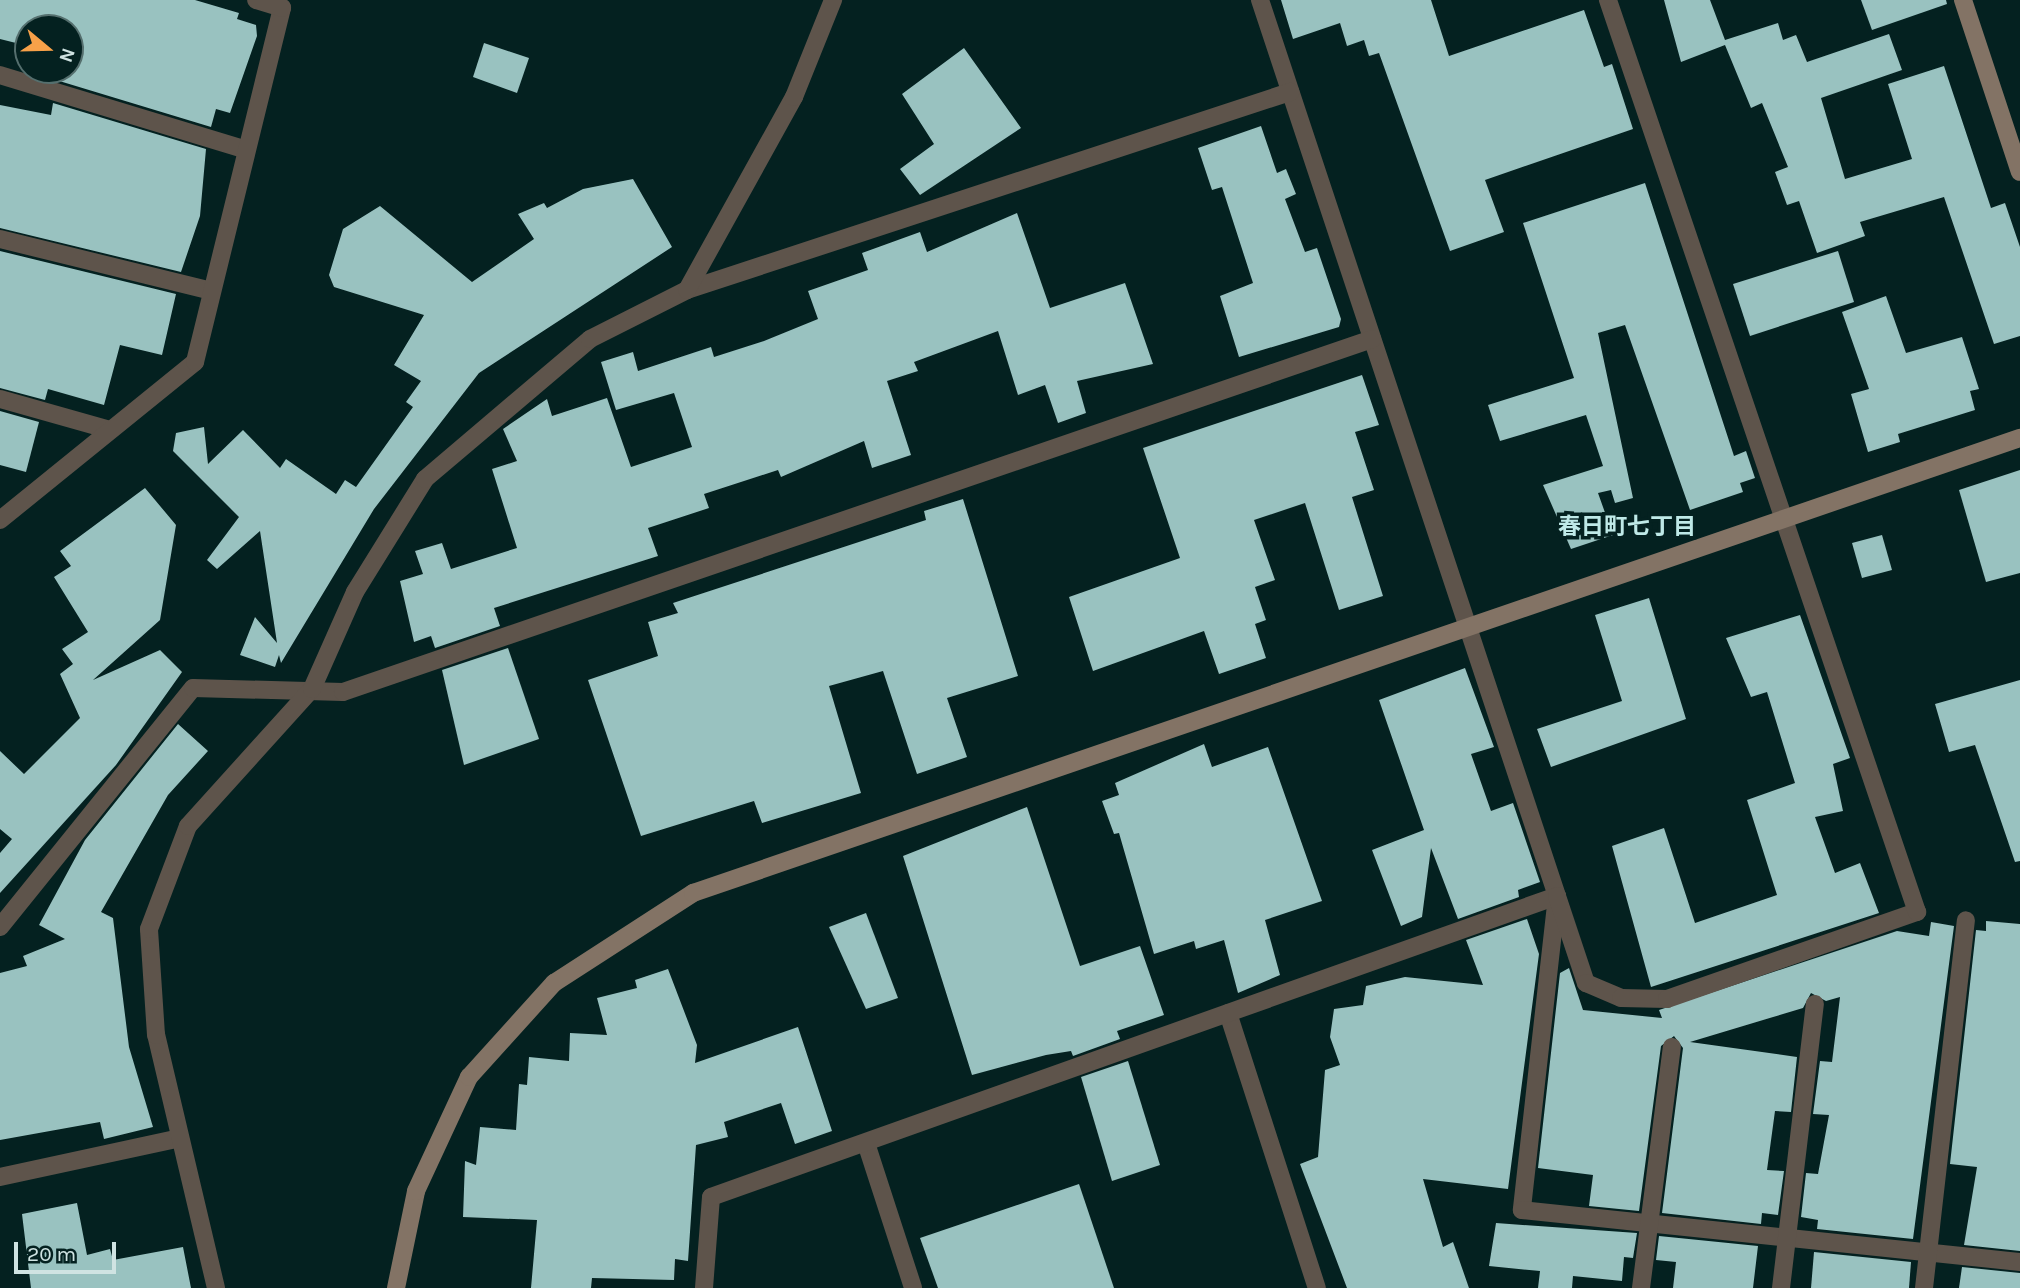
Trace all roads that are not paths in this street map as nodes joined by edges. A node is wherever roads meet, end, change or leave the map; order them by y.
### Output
1 (256, 0) edge
2 (833, 0) edge
3 (1260, 0) edge
4 (1608, 0) edge
5 (1963, 0) edge
6 (0, 75) edge
7 (1290, 92) junction
8 (244, 149) junction
9 (2020, 172) edge
10 (0, 239) edge
11 (687, 290) junction
12 (211, 291) junction
13 (1373, 339) junction
14 (0, 399) edge
15 (110, 430) junction
16 (2020, 438) edge
17 (1782, 519) junction
18 (0, 520) edge
19 (1470, 628) junction
20 (312, 689) junction
21 (1557, 896) junction
22 (1966, 920) dead end
23 (0, 926) edge
24 (1815, 1004) dead end
25 (1228, 1013) junction
26 (1672, 1047) dead end
27 (180, 1138) junction
28 (866, 1143) junction
29 (0, 1177) edge
30 (1649, 1223) junction
31 (1787, 1237) junction
32 (1928, 1252) junction
33 (2020, 1262) edge
34 (216, 1288) edge
35 (396, 1288) edge
36 (704, 1288) edge
37 (913, 1288) edge
38 (1317, 1288) edge
39 (1641, 1288) edge
40 (1781, 1288) edge
41 (1924, 1288) edge

1 - 8 street
2 - 11 street
3 - 7 street
4 - 17 street
5 - 9 street
6 - 8 street
7 - 11 street
7 - 13 street
8 - 12 street
10 - 12 street
11 - 20 street
12 - 15 street
13 - 19 street
13 - 20 street
14 - 15 street
15 - 18 street
16 - 17 street
17 - 19 street
17 - 21 street
19 - 21 street
19 - 35 street
20 - 23 street
20 - 27 street
21 - 25 street
21 - 30 street
22 - 32 street
24 - 31 street
25 - 28 street
25 - 38 street
26 - 30 street
27 - 29 street
27 - 34 street
28 - 36 street
28 - 37 street
30 - 31 street
30 - 39 street
31 - 32 street
31 - 40 street
32 - 33 street
32 - 41 street

